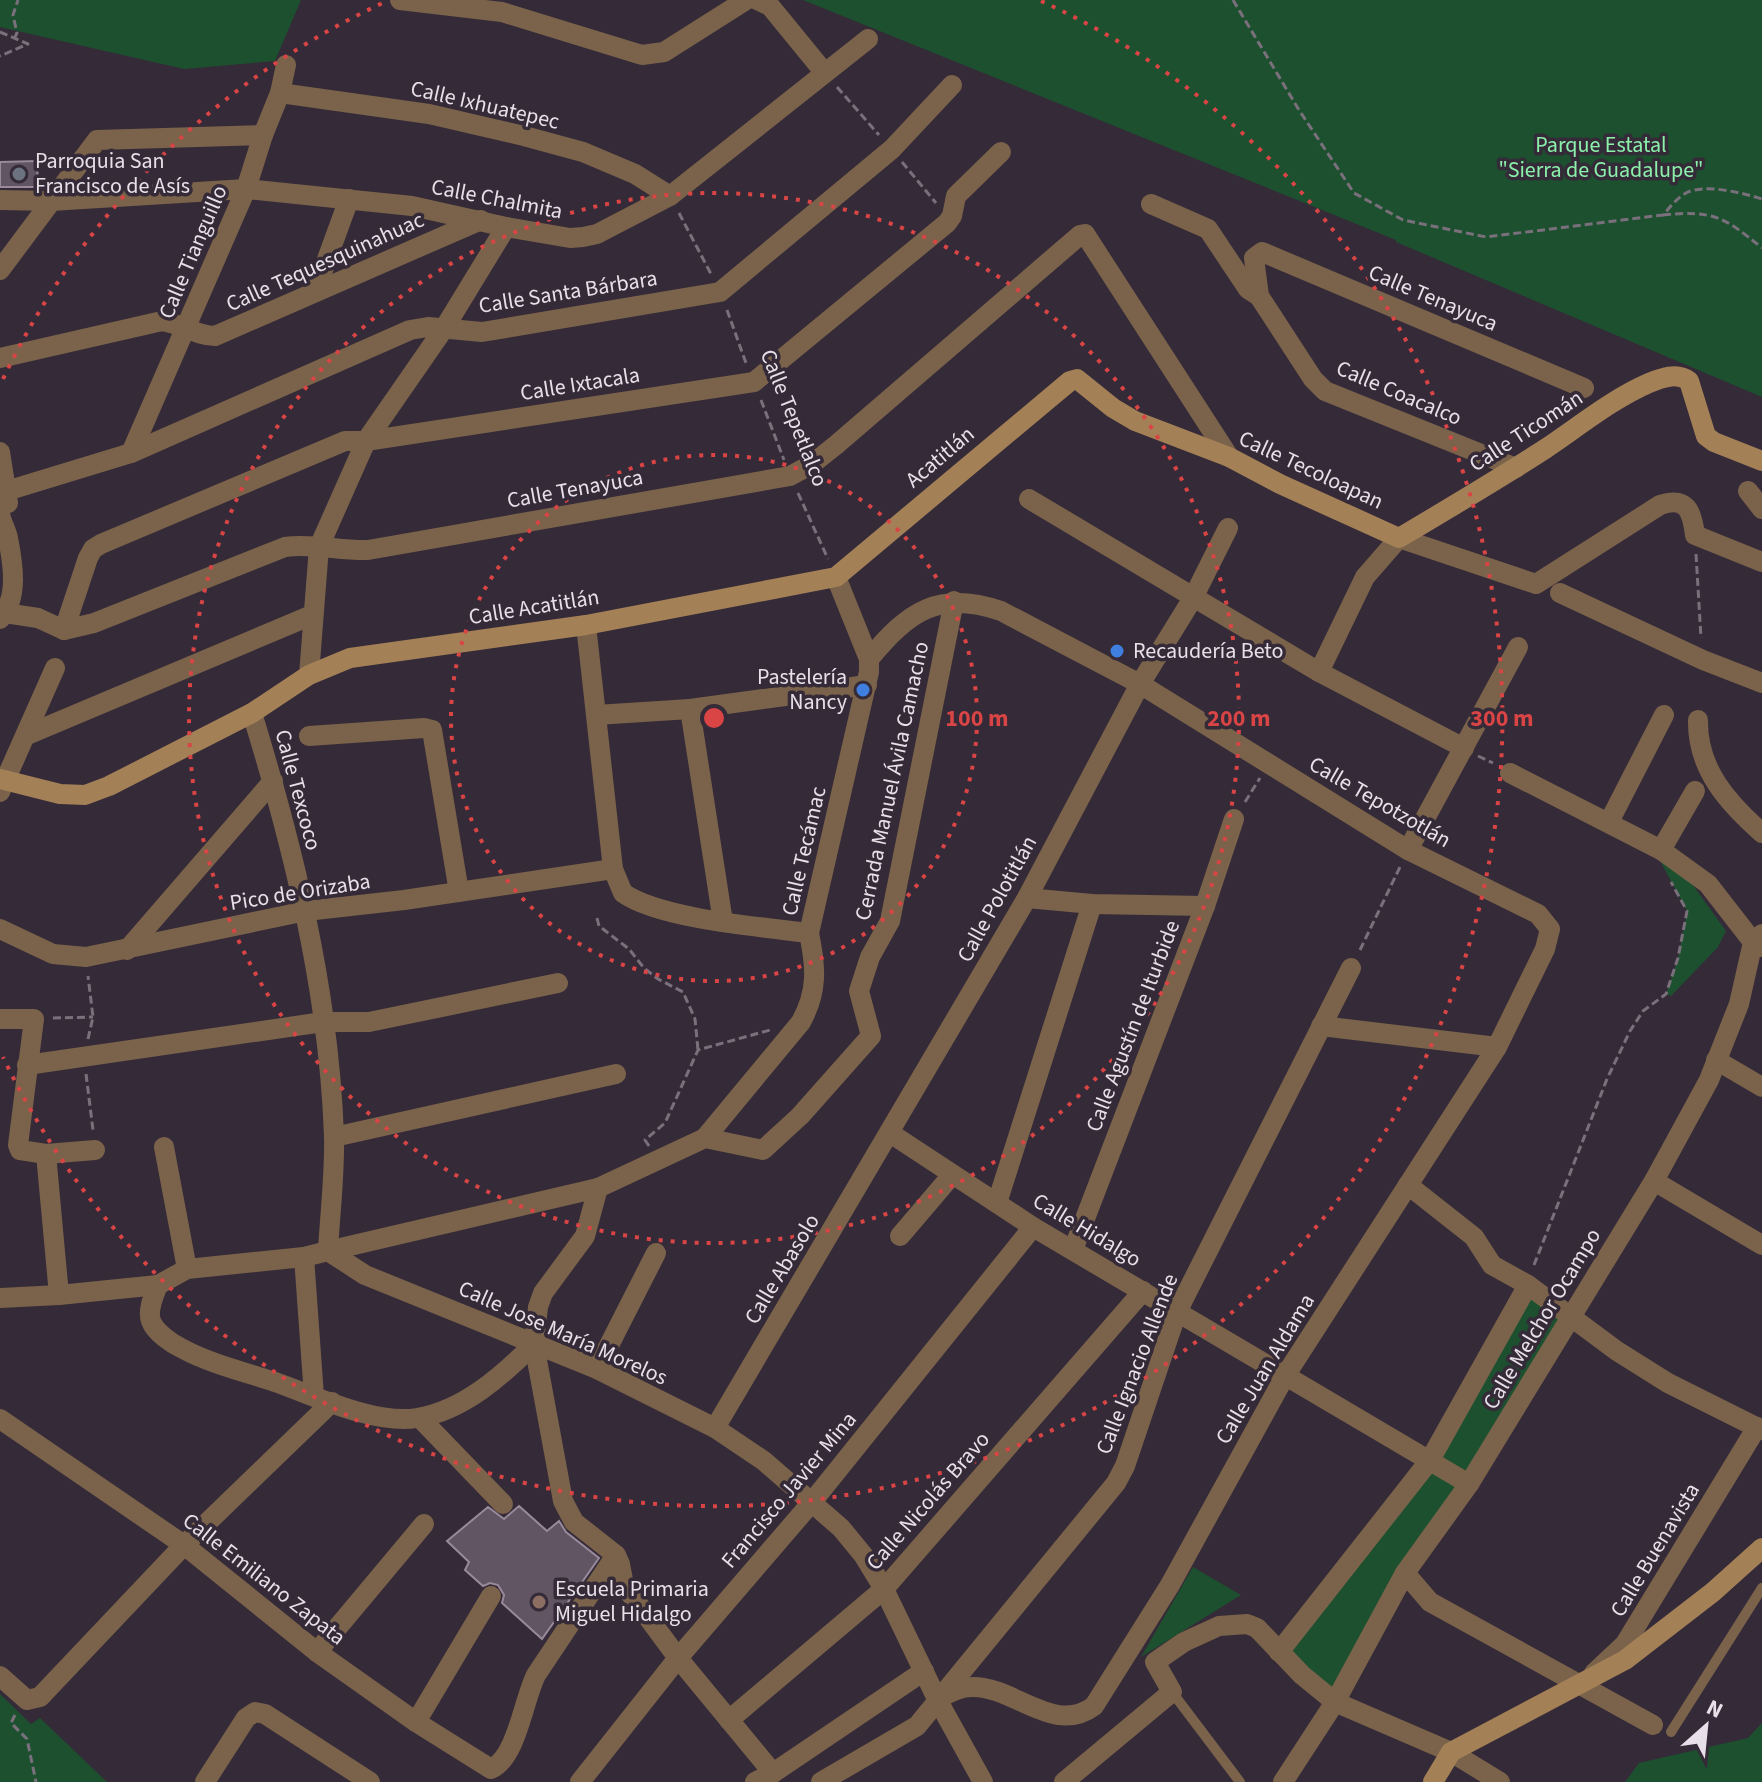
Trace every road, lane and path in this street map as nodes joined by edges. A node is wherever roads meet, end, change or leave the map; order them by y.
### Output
1 (18, 0) edge
2 (400, 0) edge
3 (746, 0) edge
4 (1233, 0) edge
5 (764, 3) edge
6 (0, 32) edge
7 (14, 39) junction
8 (868, 39) dead end
9 (0, 56) edge
10 (286, 65) dead end
11 (824, 72) junction
12 (952, 85) dead end
13 (280, 93) junction
14 (263, 135) junction
15 (1001, 152) dead end
16 (246, 189) junction
17 (670, 196) junction
18 (349, 199) junction
19 (1762, 199) edge
20 (0, 200) edge
21 (51, 201) junction
22 (1151, 204) dead end
23 (1663, 215) junction
24 (481, 220) junction
25 (506, 227) junction
26 (1762, 248) edge
27 (1262, 252) joint
28 (0, 270) edge
29 (315, 292) junction
30 (720, 292) junction
31 (1259, 296) junction
32 (188, 327) junction
33 (445, 327) junction
34 (0, 358) edge
35 (1077, 379) joint
36 (754, 382) junction
37 (1584, 388) dead end
38 (366, 441) junction
39 (0, 452) edge
40 (131, 453) junction
41 (1229, 457) junction
42 (1762, 461) edge
43 (1516, 468) junction
44 (790, 476) junction
45 (1748, 491) dead end
46 (3, 492) edge
47 (1029, 499) dead end
48 (1762, 509) edge
49 (4, 521) edge
50 (1228, 528) dead end
51 (1695, 535) junction
52 (1399, 538) junction
53 (319, 547) junction
54 (1762, 562) edge
55 (836, 577) junction
56 (1560, 593) dead end
57 (1193, 598) junction
58 (954, 601) junction
59 (312, 615) junction
60 (3, 616) edge
61 (586, 625) junction
62 (64, 630) junction
63 (1518, 647) dead end
64 (869, 659) junction
65 (1703, 660) junction
66 (55, 668) dead end
67 (1319, 672) junction
68 (309, 675) junction
69 (1762, 683) edge
70 (1140, 684) junction
71 (867, 685) junction
72 (690, 709) junction
73 (252, 713) junction
74 (596, 715) junction
75 (1664, 715) dead end
76 (1698, 720) dead end
77 (27, 735) junction
78 (309, 736) dead end
79 (1464, 748) junction
80 (1269, 764) junction
81 (1510, 773) joint
82 (273, 781) junction
83 (2, 783) edge
84 (1695, 791) dead end
85 (1234, 819) joint
86 (1609, 822) junction
87 (1762, 833) edge
88 (1408, 850) junction
89 (1661, 850) junction
90 (613, 869) junction
91 (459, 892) junction
92 (1027, 898) junction
93 (1092, 904) junction
94 (1205, 906) junction
95 (306, 911) junction
96 (1538, 914) joint
97 (597, 918) dead end
98 (723, 922) junction
99 (0, 929) edge
100 (809, 933) junction
101 (1759, 941) edge
102 (127, 950) junction
103 (86, 957) junction
104 (1351, 968) joint
105 (558, 983) dead end
106 (93, 1017) junction
107 (0, 1019) edge
108 (34, 1019) junction
109 (323, 1022) junction
110 (1321, 1026) junction
111 (772, 1030) dead end
112 (1497, 1047) junction
113 (698, 1050) junction
114 (84, 1056) junction
115 (1716, 1060) junction
116 (27, 1065) junction
117 (616, 1074) dead end
118 (1762, 1087) edge
119 (890, 1133) junction
120 (334, 1137) junction
121 (705, 1138) junction
122 (164, 1147) dead end
123 (95, 1150) joint
124 (46, 1154) junction
125 (658, 1160) junction
126 (952, 1175) junction
127 (1654, 1181) junction
128 (1408, 1185) junction
129 (598, 1188) junction
130 (997, 1203) junction
131 (1033, 1227) junction
132 (900, 1236) dead end
133 (1762, 1245) edge
134 (1073, 1250) junction
135 (328, 1251) junction
136 (656, 1253) dead end
137 (304, 1257) junction
138 (187, 1269) junction
139 (158, 1285) junction
140 (1528, 1285) junction
141 (1143, 1291) junction
142 (59, 1295) junction
143 (0, 1298) edge
144 (1177, 1312) junction
145 (1572, 1317) junction
146 (534, 1344) junction
147 (597, 1369) junction
148 (1285, 1376) junction
149 (323, 1399) junction
150 (420, 1418) junction
151 (0, 1419) edge
152 (715, 1428) junction
153 (1759, 1429) edge
154 (1430, 1460) junction
155 (1469, 1484) junction
156 (812, 1502) junction
157 (503, 1504) dead end
158 (424, 1524) dead end
159 (184, 1545) junction
160 (1762, 1548) edge
161 (616, 1555) junction
162 (1405, 1573) junction
163 (1762, 1588) edge
164 (884, 1589) junction
165 (491, 1596) dead end
166 (317, 1652) junction
167 (1279, 1652) junction
168 (678, 1658) junction
169 (924, 1671) junction
170 (0, 1676) edge
171 (1580, 1686) junction
172 (1172, 1692) junction
173 (937, 1699) junction
174 (27, 1700) junction
175 (1335, 1702) junction
176 (729, 1720) junction
177 (416, 1722) junction
178 (1662, 1729) joint
179 (1451, 1752) junction
180 (764, 1778) edge
181 (826, 1781) edge
182 (36, 1782) edge
183 (205, 1782) edge
184 (370, 1782) edge
185 (580, 1782) edge
186 (983, 1782) edge
187 (1064, 1782) edge
188 (1240, 1782) edge
189 (1283, 1782) edge
190 (1433, 1782) edge
191 (1500, 1782) edge

1 - 7 path
2 - 3 street
4 - 23 path
5 - 11 street
6 - 7 path
7 - 9 path
8 - 11 street, Calle Chalmita
10 - 13 street, Calle Tianguillo
11 - 17 street, Calle Chalmita
12 - 30 street
13 - 14 street, Calle Tianguillo
13 - 17 street, Calle Ixhuatepec
14 - 16 street, Calle Tianguillo
14 - 21 street
15 - 36 street
16 - 18 street, Calle Chalmita
16 - 21 street, Calle Chalmita
16 - 32 street, Calle Tianguillo
17 - 25 street, Calle Chalmita
17 - 30 path, Calle Tepetlalco
18 - 24 street, Calle Chalmita
18 - 29 street
19 - 23 path
20 - 21 street, Calle Chalmita
21 - 28 street
22 - 31 street
23 - 26 path
24 - 25 street, Calle Chalmita
24 - 29 street, Calle Tequesquinahuac
25 - 33 street
27 - 31 street, Calle Coacalco
27 - 37 street, Calle Tenayuca
29 - 32 street, Calle Tequesquinahuac
30 - 33 street, Calle Santa Bárbara
30 - 36 path, Calle Tepetlalco
31 - 43 street, Calle Coacalco
32 - 34 street, Calle Tequesquinahuac
32 - 40 street, Calle Tianguillo
33 - 38 street
33 - 40 street, Calle Santa Bárbara
35 - 41 street, Calle Tecoloapan
35 - 55 street, Acatitlán
36 - 38 street, Calle Ixtacala
36 - 44 path, Calle Tepetlalco
38 - 53 street
38 - 62 street, Calle Ixtacala
39 - 46 street
40 - 46 street, Calle Santa Bárbara
41 - 44 street, Calle Tenayuca
41 - 52 street, Calle Tecoloapan
42 - 43 street, Calle Ticomán
43 - 52 street, Calle Ticomán
44 - 53 street, Calle Tenayuca
44 - 55 path, Calle Tepetlalco
45 - 48 street
46 - 49 street
47 - 57 street
49 - 60 street
50 - 57 street, Calle Polotitlán
51 - 52 street, Calle Tecoloapan
51 - 54 street
51 - 65 path
52 - 67 street
53 - 59 street
53 - 62 street, Calle Tenayuca
55 - 61 street, Calle Acatitlán
55 - 64 street
56 - 65 street
57 - 67 street
57 - 70 street, Calle Polotitlán
58 - 64 street
58 - 70 street, Calle Tepotzotlán
58 - 121 street, Cerrada Manuel Ávila Camacho
59 - 68 street
59 - 77 street
60 - 62 street
61 - 68 street, Calle Acatitlán
61 - 74 street
63 - 79 street
64 - 71 street, Calle Tecámac
65 - 69 street
66 - 77 street
67 - 79 street
68 - 73 street, Calle Acatitlán
70 - 80 street, Calle Tepotzotlán
70 - 92 street, Calle Polotitlán
71 - 72 street
71 - 100 street, Calle Tecámac
72 - 74 street
72 - 98 street
73 - 82 street, Calle Texcoco
73 - 83 street, Calle Acatitlán
74 - 90 street
75 - 86 street
76 - 87 street
77 - 83 street
78 - 91 street
79 - 81 path
79 - 88 street
80 - 85 path
80 - 88 street, Calle Tepotzotlán
81 - 86 street
82 - 95 street, Calle Texcoco
82 - 102 street
84 - 89 street
85 - 94 street, Calle Agustín de Iturbide
86 - 89 street
88 - 96 street, Calle Tepotzotlán
88 - 104 path
89 - 101 street
89 - 140 path
90 - 91 street, Pico de Orizaba
90 - 98 street, Calle Tecámac
91 - 95 street, Pico de Orizaba
92 - 93 street
92 - 119 street, Calle Polotitlán
93 - 94 street
93 - 130 street
94 - 134 street, Calle Agustín de Iturbide
95 - 102 street, Pico de Orizaba
95 - 109 street, Calle Texcoco
96 - 112 street, Calle Juan Aldama
97 - 113 path
98 - 100 street, Calle Tecámac
99 - 103 street, Pico de Orizaba
100 - 121 street
101 - 115 street, Calle Melchor Ocampo
102 - 103 street, Pico de Orizaba
103 - 106 path
104 - 110 street, Calle Ignacio Allende
105 - 109 street
106 - 108 path
106 - 114 path
107 - 108 street
108 - 116 street
109 - 114 street
109 - 120 street, Calle Texcoco
110 - 112 street
110 - 144 street, Calle Ignacio Allende
111 - 113 path
112 - 128 street, Calle Juan Aldama
113 - 125 path
114 - 116 street
114 - 123 path
115 - 118 street
115 - 127 street, Calle Melchor Ocampo
116 - 124 street
117 - 120 street
119 - 126 street, Calle Hidalgo
119 - 152 street, Calle Abasolo
120 - 135 street, Calle Texcoco
121 - 125 street
122 - 138 street
123 - 124 street
124 - 142 street
125 - 129 street
126 - 130 street, Calle Hidalgo
126 - 132 street
127 - 133 street
127 - 145 street, Calle Melchor Ocampo
128 - 140 street
128 - 148 street, Calle Juan Aldama
129 - 135 street
129 - 146 street
130 - 131 street, Calle Hidalgo
131 - 134 street, Calle Hidalgo
131 - 156 street, Francisco Javier Mina
134 - 141 street, Calle Hidalgo
135 - 137 street
135 - 146 street, Calle Jose María Morelos
136 - 147 street
137 - 138 street
137 - 149 street
138 - 139 street
139 - 142 street
139 - 149 street
140 - 145 street
140 - 154 street
141 - 144 street, Calle Hidalgo
141 - 164 street, Calle Nicolás Bravo
142 - 143 street
144 - 148 street, Calle Hidalgo
144 - 173 street, Calle Ignacio Allende
145 - 153 street
145 - 155 street, Calle Melchor Ocampo
146 - 147 street, Calle Jose María Morelos
146 - 150 street
146 - 161 street
147 - 152 street, Calle Jose María Morelos
148 - 154 street, Calle Hidalgo
148 - 173 street, Calle Juan Aldama
149 - 150 street
149 - 159 street
150 - 157 street
151 - 159 street, Calle Emiliano Zapata
152 - 156 street, Calle Jose María Morelos
153 - 171 street, Calle Buenavista
154 - 155 street, Calle Hidalgo
154 - 167 street
155 - 162 street, Calle Melchor Ocampo
156 - 164 street, Calle Jose María Morelos
156 - 168 street, Francisco Javier Mina
158 - 166 street
159 - 166 street, Calle Emiliano Zapata
159 - 174 street
160 - 171 street
161 - 168 street
161 - 177 street, Calle Emiliano Zapata
162 - 171 street
162 - 175 street, Calle Melchor Ocampo
163 - 178 lane
164 - 169 street, Calle Jose María Morelos
164 - 176 street, Calle Nicolás Bravo
165 - 177 street
166 - 177 street, Calle Emiliano Zapata
167 - 172 street
167 - 175 street
168 - 176 street
168 - 185 street, Francisco Javier Mina
169 - 173 street, Calle Jose María Morelos
169 - 180 street
170 - 174 street
171 - 178 street
171 - 179 street
172 - 187 street
172 - 188 lane
173 - 181 street, Calle Ignacio Allende
173 - 186 street, Calle Jose María Morelos
174 - 182 path
175 - 179 street
175 - 189 street, Calle Melchor Ocampo
176 - 180 street
179 - 190 street
179 - 191 street
183 - 184 street

